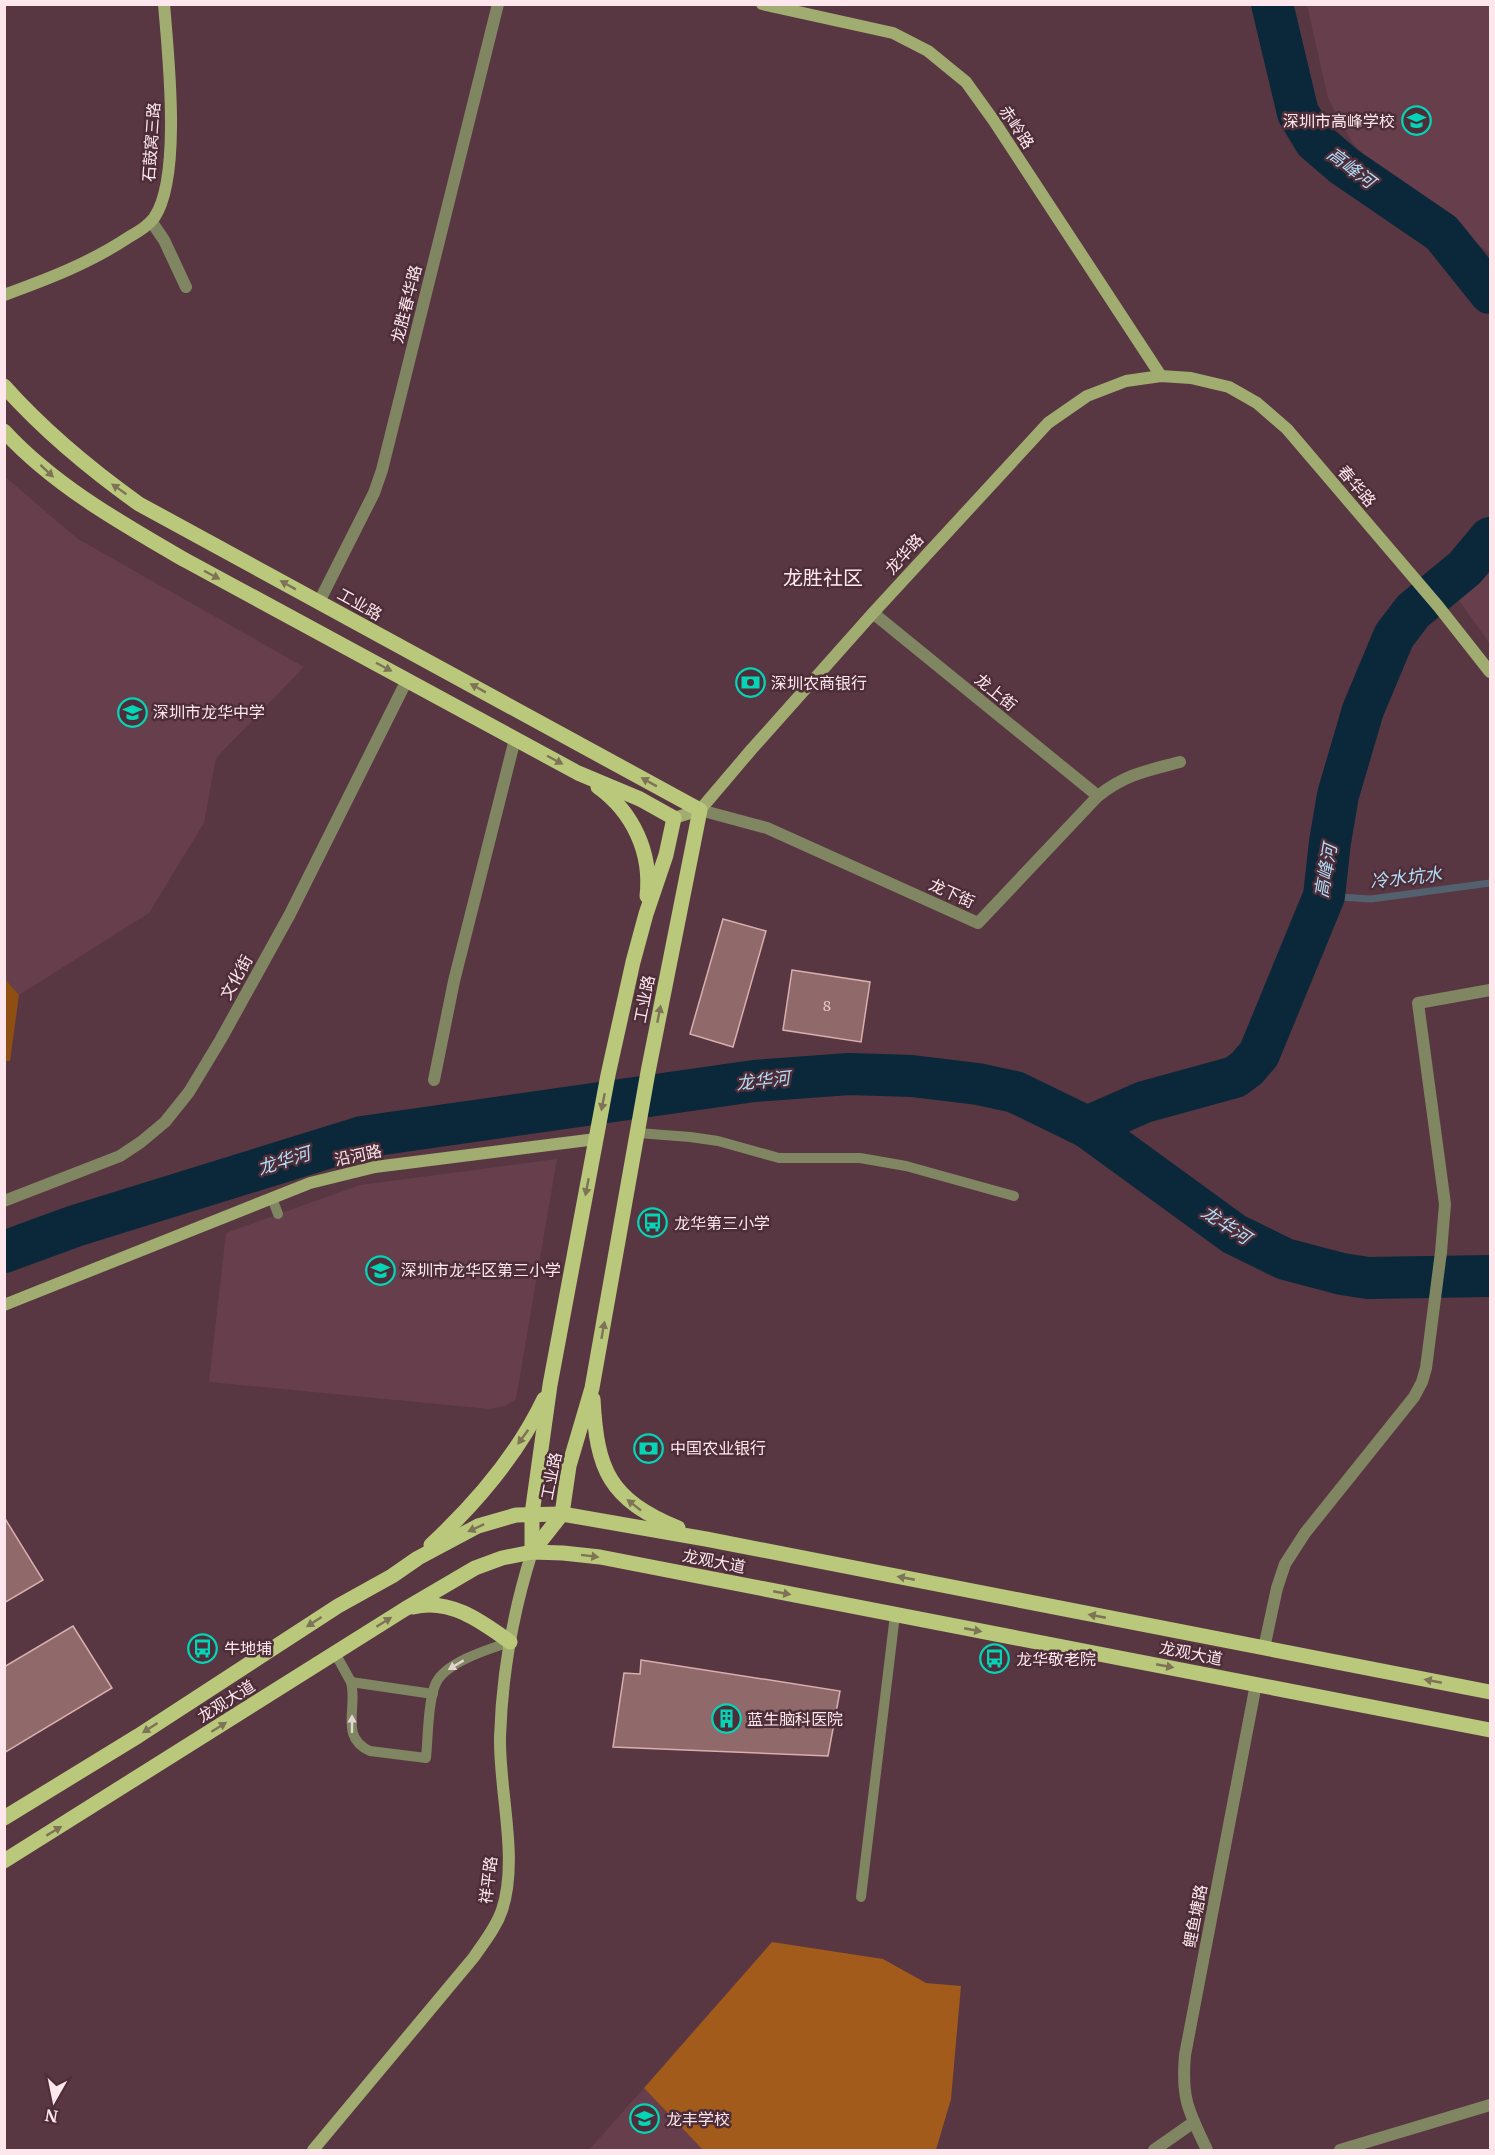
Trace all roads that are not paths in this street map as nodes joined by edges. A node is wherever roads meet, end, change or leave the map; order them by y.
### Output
1 (164, 4) edge
2 (498, 4) edge
3 (762, 4) edge
4 (151, 221) junction
5 (186, 287) dead end
6 (4, 295) edge
7 (1161, 376) junction
8 (4, 386) edge
9 (4, 431) edge
10 (319, 602) junction
11 (873, 613) junction
12 (1491, 672) edge
13 (407, 680) junction
14 (515, 739) junction
15 (1180, 762) dead end
16 (578, 773) junction
17 (1098, 796) junction
18 (700, 810) junction
19 (674, 818) junction
20 (646, 914) junction
21 (1491, 990) edge
22 (434, 1080) dead end
23 (638, 1129) junction
24 (597, 1134) junction
25 (1014, 1196) dead end
26 (272, 1198) junction
27 (4, 1201) edge
28 (278, 1214) dead end
29 (4, 1305) edge
30 (550, 1385) junction
31 (592, 1388) junction
32 (532, 1514) junction
33 (562, 1514) junction
34 (706, 1539) junction
35 (532, 1552) junction
36 (418, 1558) junction
37 (405, 1609) junction
38 (895, 1615) junction
39 (510, 1642) junction
40 (1264, 1648) junction
41 (335, 1653) junction
42 (351, 1682) junction
43 (1256, 1684) junction
44 (1491, 1692) edge
45 (433, 1694) junction
46 (1491, 1730) edge
47 (4, 1818) edge
48 (4, 1861) edge
49 (861, 1897) dead end
50 (1491, 2105) edge
51 (1194, 2122) junction
52 (313, 2151) edge
53 (1154, 2151) edge
54 (1207, 2151) edge
55 (1340, 2151) edge

1 - 4 street, 石鼓窝三路
2 - 10 street, 龙胜春华路
3 - 7 street, 赤岭路
4 - 5 street
4 - 6 street, 石鼓窝三路
7 - 11 street, 龙华路
7 - 12 street, 春华路
10 -> 8 main road, 工业路
9 -> 13 main road
18 -> 10 main road, 工业路
11 - 17 street, 龙上街
11 - 18 street, 龙华路
13 - 14 main road
13 - 27 street, 文化街
14 -> 16 main road
14 - 22 street
15 - 17 street, 龙下街
16 - 19 main road
16 - 20 main road
17 - 18 street, 龙下街
18 - 19 street
23 -> 18 main road, 工业路
19 - 20 main road, 工业路
20 -> 24 main road, 工业路
21 - 40 street
23 - 25 lane
31 -> 23 main road, 工业路
24 - 26 street, 沿河路
24 -> 30 main road, 工业路
26 - 28 lane
26 - 29 street, 沿河路
30 - 32 main road, 工业路
30 -> 36 main road
31 - 33 main road, 工业路
34 -> 31 main road
32 - 33 main road, 龙观大道
32 - 35 main road, 工业路
32 -> 36 main road, 龙观大道
33 - 34 main road, 龙观大道
33 - 35 main road, 工业路
40 -> 34 main road, 龙观大道
35 - 37 main road, 龙观大道
35 -> 38 main road, 龙观大道
35 - 39 street, 祥平路
36 -> 47 main road, 龙观大道
37 - 39 main road
41 -> 37 main road, 龙观大道
38 -> 43 main road, 龙观大道
38 - 49 lane
39 -> 45 lane
39 - 52 street, 祥平路
44 -> 40 main road, 龙观大道
41 - 42 lane
48 -> 41 main road, 龙观大道
42 - 45 lane
45 -> 42 lane
43 - 46 main road, 龙观大道
43 - 51 street, 鲤鱼塘路
50 - 55 street
51 - 53 street
51 - 54 street, 鲤鱼塘路

